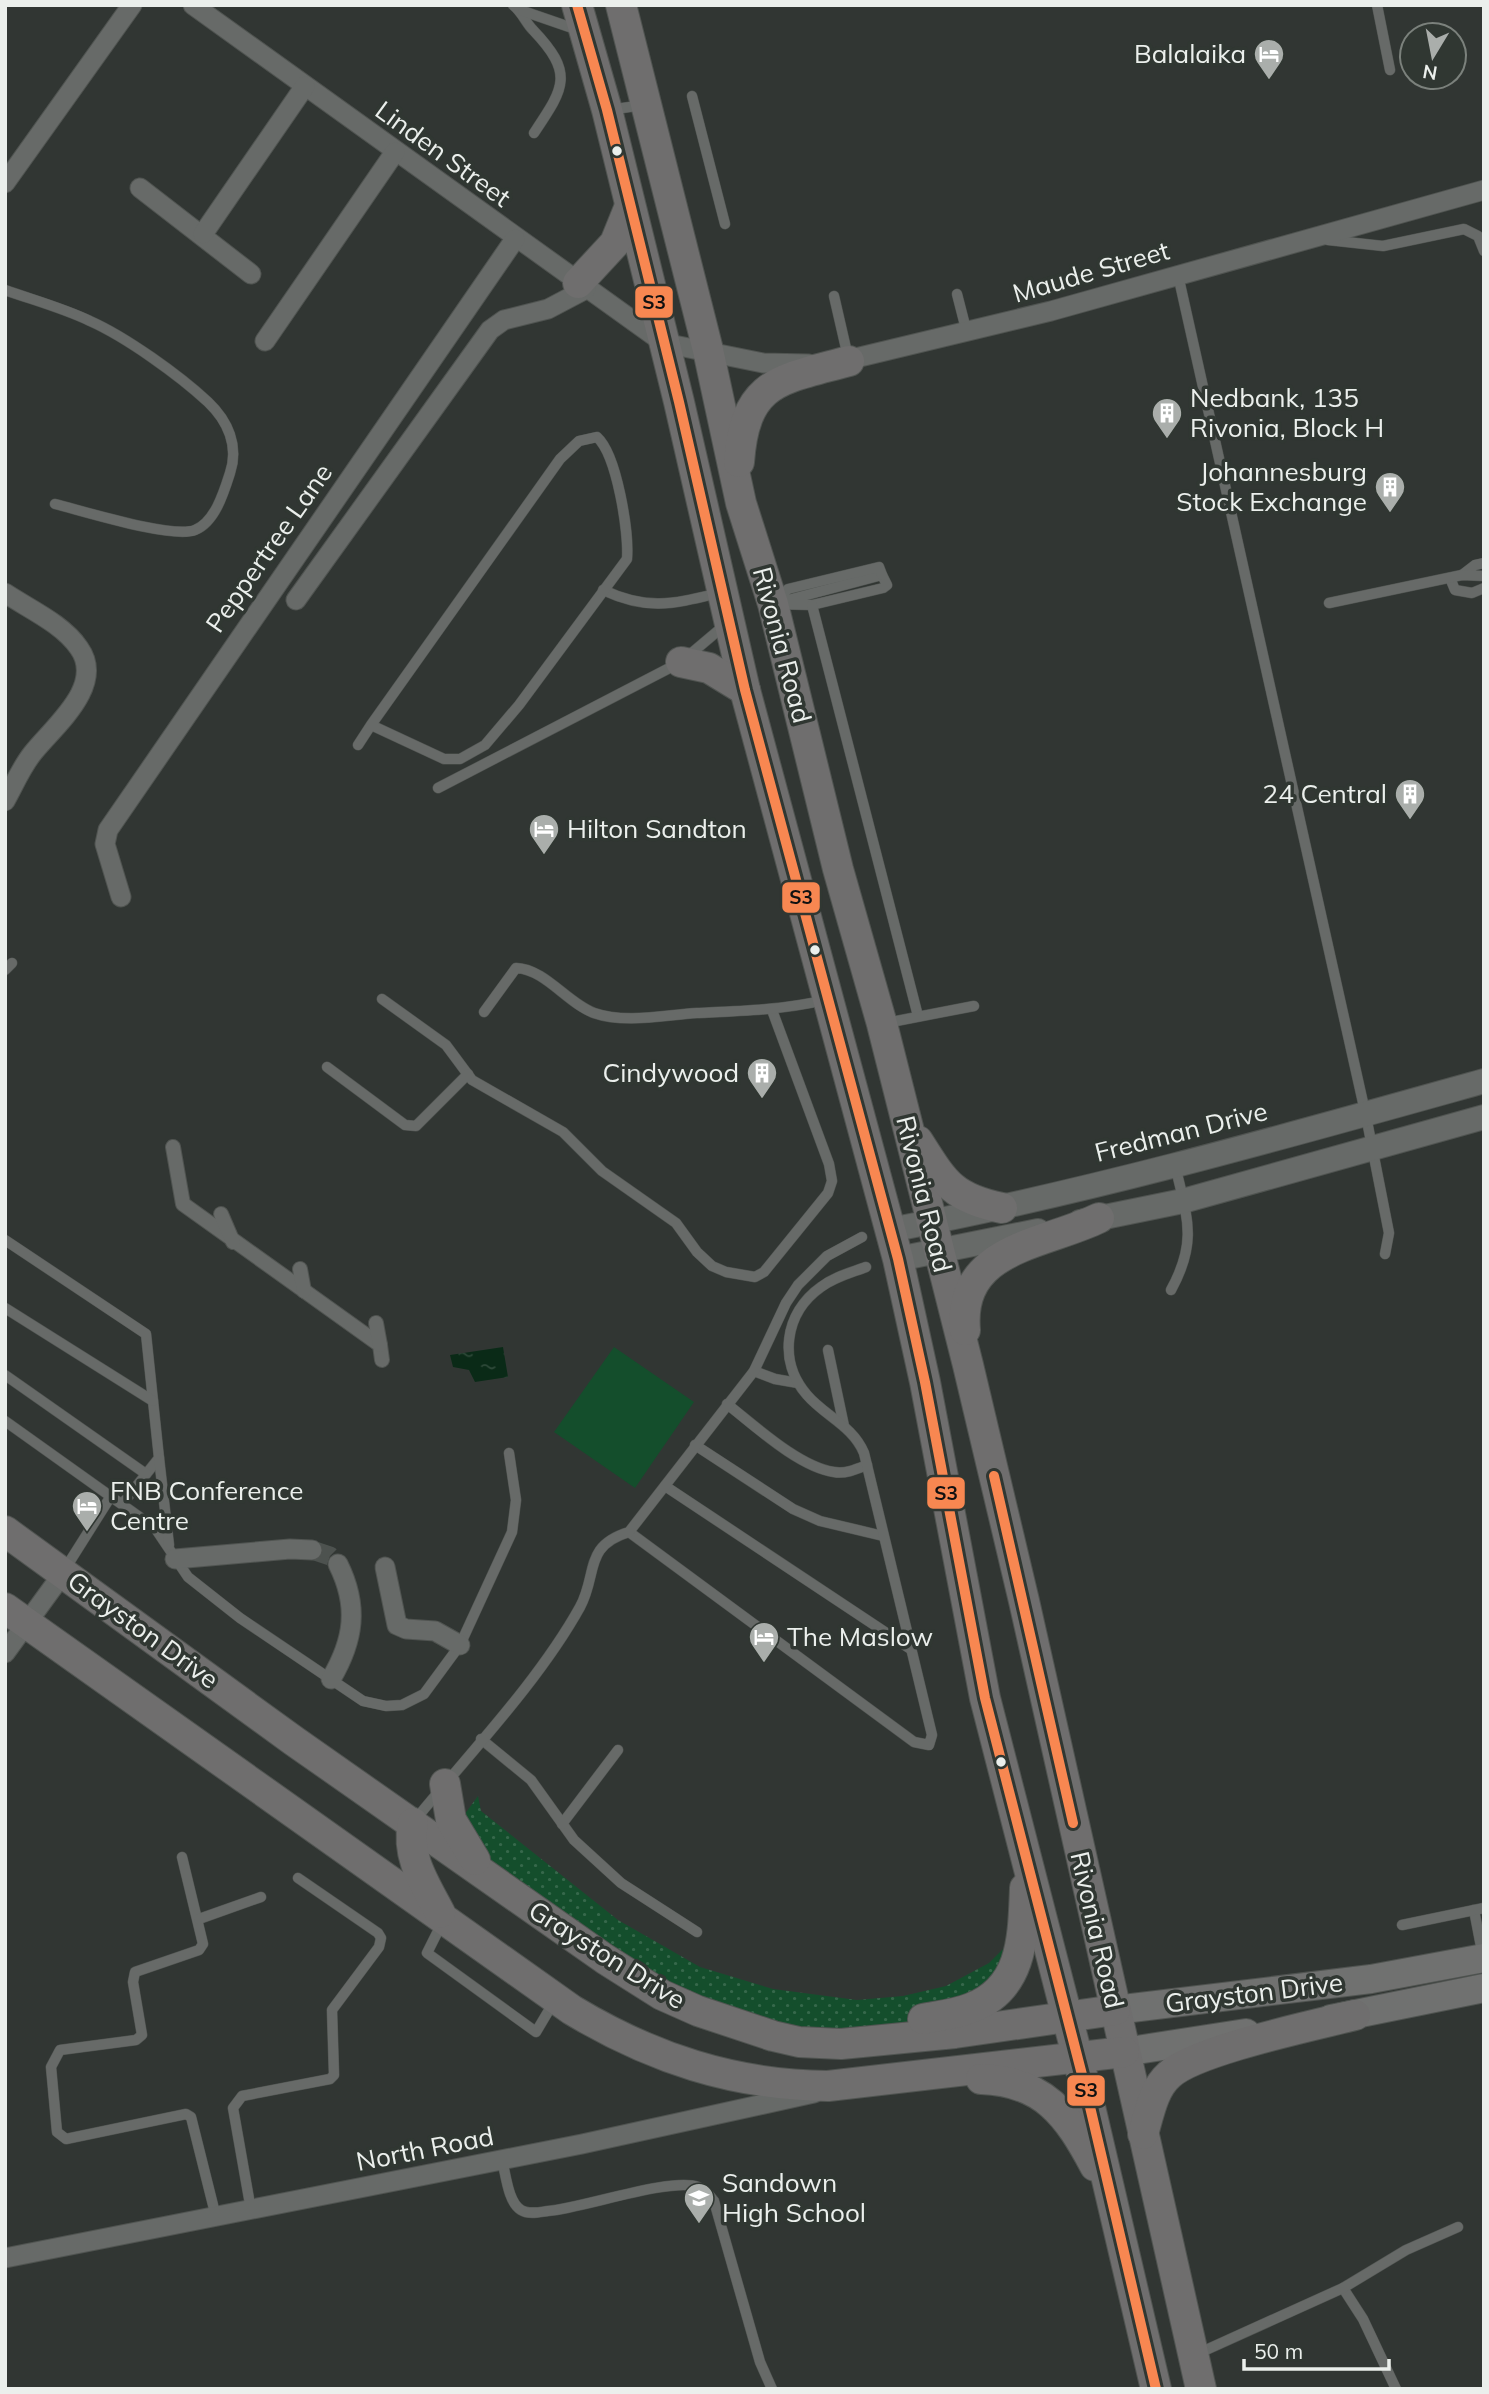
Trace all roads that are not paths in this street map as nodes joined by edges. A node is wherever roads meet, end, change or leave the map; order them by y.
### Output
1 (132, 5) edge
2 (193, 5) edge
3 (513, 5) edge
4 (621, 5) edge
5 (1377, 5) edge
6 (523, 9) edge
7 (581, 19) edge
8 (1390, 70) dead end
9 (305, 86) junction
10 (692, 96) dead end
11 (647, 105) junction
12 (607, 110) junction
13 (534, 133) dead end
14 (395, 152) junction
15 (5, 183) edge
16 (140, 188) dead end
17 (1484, 190) edge
18 (630, 206) junction
19 (725, 224) dead end
20 (203, 234) junction
21 (1312, 238) junction
22 (514, 239) junction
23 (1484, 251) edge
24 (251, 274) dead end
25 (1178, 275) junction
26 (582, 286) junction
27 (5, 290) edge
28 (957, 294) dead end
29 (834, 296) dead end
30 (967, 333) junction
31 (265, 341) dead end
32 (664, 343) junction
33 (708, 350) junction
34 (849, 361) junction
35 (741, 503) junction
36 (55, 504) dead end
37 (1484, 563) edge
38 (1462, 575) junction
39 (1484, 576) edge
40 (1450, 578) junction
41 (1484, 588) edge
42 (603, 590) junction
43 (5, 593) edge
44 (1472, 593) junction
45 (1484, 598) edge
46 (296, 600) dead end
47 (1329, 603) dead end
48 (773, 604) junction
49 (812, 606) junction
50 (727, 607) junction
51 (681, 662) junction
52 (745, 690) junction
53 (371, 725) junction
54 (358, 745) dead end
55 (438, 788) dead end
56 (5, 801) edge
57 (833, 848) junction
58 (789, 859) junction
59 (121, 897) dead end
60 (382, 999) dead end
61 (829, 999) junction
62 (974, 1006) dead end
63 (772, 1010) junction
64 (484, 1012) dead end
65 (918, 1016) junction
66 (882, 1024) junction
67 (327, 1068) dead end
68 (468, 1074) junction
69 (1484, 1082) edge
70 (1366, 1115) junction
71 (1484, 1117) edge
72 (905, 1120) junction
73 (173, 1147) dead end
74 (1372, 1149) junction
75 (1175, 1164) junction
76 (1183, 1201) junction
77 (1002, 1208) junction
78 (221, 1214) dead end
79 (1099, 1218) junction
80 (930, 1222) junction
81 (876, 1233) junction
82 (5, 1240) edge
83 (233, 1242) junction
84 (939, 1252) junction
85 (1385, 1254) dead end
86 (898, 1259) junction
87 (866, 1267) dead end
88 (300, 1269) dead end
89 (1171, 1290) dead end
90 (304, 1291) junction
91 (5, 1308) edge
92 (376, 1323) dead end
93 (380, 1345) junction
94 (828, 1350) dead end
95 (382, 1360) dead end
96 (968, 1365) junction
97 (754, 1370) junction
98 (5, 1375) edge
99 (798, 1383) junction
100 (153, 1401) junction
101 (727, 1404) junction
102 (5, 1422) edge
103 (844, 1426) junction
104 (695, 1445) junction
105 (509, 1453) dead end
106 (159, 1458) junction
107 (867, 1465) junction
108 (146, 1474) junction
109 (665, 1486) junction
110 (111, 1496) junction
111 (123, 1503) junction
112 (5, 1531) edge
113 (629, 1532) junction
114 (883, 1536) junction
115 (312, 1550) tunnel mouth
116 (172, 1553) junction
117 (338, 1564) tunnel mouth
118 (386, 1567) dead end
119 (64, 1572) junction
120 (16, 1616) edge
121 (460, 1645) junction
122 (909, 1648) junction
123 (5, 1653) edge
124 (331, 1679) junction
125 (481, 1739) junction
126 (618, 1750) dead end
127 (445, 1784) junction
128 (413, 1823) junction
129 (562, 1824) junction
130 (182, 1857) dead end
131 (1027, 1858) junction
132 (298, 1878) dead end
133 (490, 1879) junction
134 (261, 1897) dead end
135 (1479, 1909) edge
136 (199, 1919) junction
137 (443, 1919) junction
138 (1402, 1925) dead end
139 (697, 1932) dead end
140 (1483, 1958) edge
141 (1484, 1988) edge
142 (556, 1999) junction
143 (1115, 2010) junction
144 (1355, 2015) junction
145 (1068, 2017) junction
146 (820, 2044) junction
147 (1124, 2052) junction
148 (1078, 2057) junction
149 (927, 2075) junction
150 (853, 2085) junction
151 (1143, 2134) junction
152 (502, 2160) junction
153 (1114, 2204) junction
154 (251, 2210) junction
155 (216, 2217) junction
156 (1458, 2227) dead end
157 (5, 2258) edge
158 (1343, 2288) junction
159 (1193, 2355) junction
160 (772, 2389) edge
161 (1156, 2389) edge
162 (1201, 2389) edge
163 (1396, 2389) edge

1 - 15 street
2 - 9 street, Linden Street
3 - 6 lane
4 - 11 main road, Rivonia Road
5 - 8 lane
6 - 7 lane
6 - 13 lane
7 - 12 main road, Rivonia Road
9 - 14 street, Linden Street
9 - 20 street
10 - 19 lane
11 - 12 lane
11 - 33 main road, Rivonia Road
12 - 18 main road, Rivonia Road
14 - 22 street, Linden Street
14 - 31 street
16 - 20 street
17 - 21 street, Maude Street
18 - 26 main road
18 - 32 main road, Rivonia Road
20 - 24 street
21 - 23 lane
21 - 25 street, Maude Street
22 - 26 street, Linden Street
22 - 59 street, Peppertree Lane
25 - 30 street, Maude Street
25 - 70 lane
26 - 32 street, Linden Street
26 - 46 street
27 - 36 lane
28 - 30 lane
29 - 34 lane
30 - 34 street, Maude Street
32 - 33 street, Maude Street
32 - 50 main road, Rivonia Road
33 - 34 street, Maude Street
33 - 35 main road, Rivonia Road
34 - 35 main road
35 - 48 main road, Rivonia Road
37 - 38 lane
38 - 39 lane
38 - 40 lane
40 - 44 lane
40 - 47 lane
41 - 44 lane
42 - 50 lane
42 - 53 lane
42 - 53 lane
43 - 56 street
44 - 45 lane
48 - 49 lane
48 - 49 lane
48 - 57 main road, Rivonia Road
49 - 65 lane
50 - 51 lane
50 - 52 main road, Rivonia Road
51 - 52 main road
51 - 55 lane
52 - 58 main road, Rivonia Road
53 - 54 lane
57 - 58 main road
57 - 66 main road, Rivonia Road
58 - 61 main road, Rivonia Road
60 - 68 lane
61 - 63 lane
61 - 81 main road, Rivonia Road
62 - 65 lane
63 - 64 lane
63 - 68 lane
65 - 66 lane
66 - 72 main road, Rivonia Road
67 - 68 lane
69 - 70 street, Fredman Drive
70 - 74 lane
70 - 75 street, Fredman Drive
71 - 74 street
72 - 77 main road
72 - 80 main road, Rivonia Road
73 - 83 street
74 - 76 street
74 - 85 lane
75 - 76 lane
75 - 77 street, Fredman Drive
76 - 79 street
76 - 89 lane
77 - 80 street, Fredman Drive
78 - 83 street
79 - 84 street
79 - 96 main road
80 - 81 street, Fredman Drive
80 - 84 main road, Rivonia Road
81 - 86 main road, Rivonia Road
81 - 97 lane
82 - 100 lane
83 - 90 street
84 - 86 street
84 - 96 main road, Rivonia Road
86 - 131 main road, Rivonia Road
87 - 99 lane
88 - 90 street
90 - 93 street
91 - 100 lane
92 - 93 street
93 - 95 street
94 - 103 lane
96 - 143 main road, Rivonia Road
97 - 99 lane
97 - 101 lane
98 - 108 lane
99 - 103 lane
100 - 106 lane
101 - 104 lane
101 - 107 lane
102 - 110 lane
103 - 107 lane
104 - 109 lane
104 - 114 lane
105 - 121 lane
106 - 108 lane
106 - 116 lane
107 - 114 lane
108 - 111 lane
109 - 113 lane
109 - 122 lane
110 - 111 lane
110 - 119 lane
111 - 116 lane
112 - 119 main road, Grayston Drive
113 - 122 lane
113 - 125 lane
114 - 122 lane
115 - 116 street
116 - 124 lane
117 - 124 street
118 - 121 street
119 - 120 street
119 - 128 main road, Grayston Drive
120 - 123 street
120 - 137 main road, Grayston Drive
121 - 124 lane
125 - 127 lane
125 - 129 lane
126 - 129 lane
127 - 128 lane
127 - 133 main road
128 - 133 main road, Grayston Drive
128 - 137 main road
129 - 139 lane
130 - 136 lane
131 - 145 main road, Rivonia Road
131 - 146 main road
132 - 154 lane
133 - 146 main road, Grayston Drive
134 - 136 lane
135 - 138 lane
135 - 140 lane
136 - 155 lane
137 - 142 main road, Grayston Drive
137 - 142 lane
140 - 143 main road, Grayston Drive
141 - 144 main road, Grayston Drive
142 - 150 main road, Grayston Drive
143 - 145 main road, Grayston Drive
143 - 147 main road, Rivonia Road
144 - 147 main road, Grayston Drive
144 - 151 main road
145 - 146 main road, Grayston Drive
145 - 148 main road, Rivonia Road
147 - 148 main road, Grayston Drive
147 - 151 main road, Rivonia Road
148 - 149 main road, Grayston Drive
148 - 153 main road, Rivonia Road
149 - 150 main road, Grayston Drive
149 - 153 main road
150 - 152 street, North Road
151 - 159 main road, Rivonia Road
152 - 154 street, North Road
152 - 160 lane
153 - 161 main road, Rivonia Road
154 - 155 street, North Road
155 - 157 street, North Road
156 - 158 lane
158 - 159 lane
158 - 163 lane
159 - 162 main road, Rivonia Road

